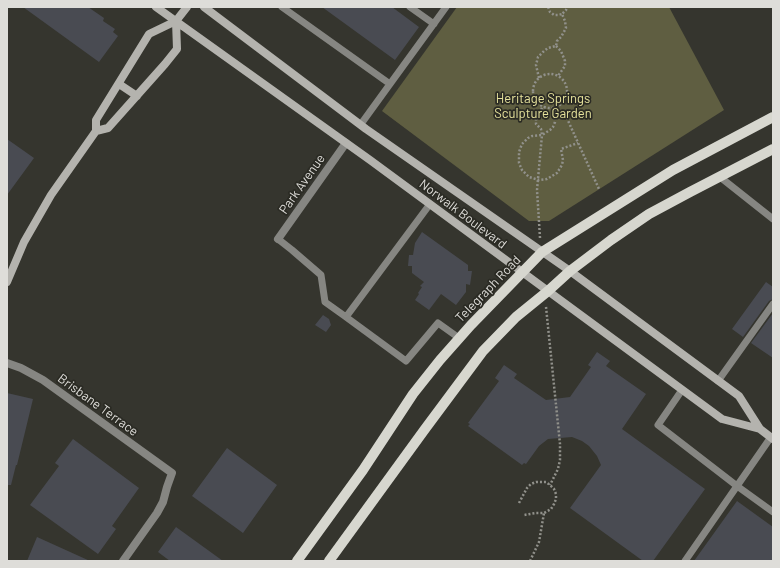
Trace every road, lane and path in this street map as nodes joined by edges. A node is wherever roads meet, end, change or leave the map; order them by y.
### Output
1 (156, 7) edge
2 (187, 7) edge
3 (204, 7) edge
4 (282, 7) edge
5 (410, 7) edge
6 (446, 7) edge
7 (548, 7) edge
8 (567, 7) edge
9 (562, 14) junction
10 (176, 22) junction
11 (434, 24) junction
12 (556, 46) junction
13 (558, 76) junction
14 (539, 78) junction
15 (119, 84) junction
16 (390, 84) junction
17 (137, 96) junction
18 (542, 106) junction
19 (556, 106) junction
20 (565, 114) dead end
21 (773, 117) edge
22 (360, 124) junction
23 (96, 131) junction
24 (542, 134) junction
25 (578, 143) junction
26 (346, 144) junction
27 (773, 149) edge
28 (720, 177) junction
29 (599, 189) dead end
30 (430, 204) junction
31 (773, 219) edge
32 (278, 239) joint
33 (542, 252) junction
34 (570, 271) junction
35 (522, 273) junction
36 (7, 282) edge
37 (548, 291) junction
38 (773, 304) edge
39 (346, 317) junction
40 (460, 338) junction
41 (7, 363) edge
42 (718, 381) junction
43 (682, 390) junction
44 (760, 429) junction
45 (772, 438) edge
46 (560, 444) dead end
47 (550, 485) junction
48 (737, 486) junction
49 (519, 503) dead end
50 (773, 512) edge
51 (544, 513) junction
52 (524, 515) dead end
53 (123, 561) edge
54 (297, 561) edge
55 (329, 561) edge
56 (530, 561) edge
57 (685, 561) edge

1 - 10 main road, Norwalk Boulevard
2 - 10 main road
3 - 22 main road, Norwalk Boulevard
4 - 16 lane
5 - 11 lane
6 - 11 lane
7 - 9 path
8 - 9 path
9 - 12 path
10 - 15 main road
10 - 17 main road
10 - 26 main road, Norwalk Boulevard
11 - 16 lane
12 - 13 path
12 - 14 path
13 - 14 path
13 - 19 path
14 - 18 path
15 - 17 main road
15 - 23 main road
16 - 22 lane
17 - 23 main road
18 - 19 path
18 - 24 path
19 - 24 path
20 - 25 path
21 - 33 main road, Telegraph Road
22 - 33 main road, Norwalk Boulevard
23 - 36 main road
24 - 25 path
25 - 29 path
26 - 30 main road, Norwalk Boulevard
26 - 32 street, Park Avenue
27 - 28 main road
28 - 31 lane
28 - 34 main road
30 - 35 main road, Norwalk Boulevard
30 - 39 lane
32 - 39 lane
33 - 34 main road, Norwalk Boulevard
33 - 35 main road, Telegraph Road
34 - 37 main road
34 - 42 main road, Norwalk Boulevard
35 - 37 main road, Norwalk Boulevard
35 - 40 main road, Telegraph Road
37 - 43 main road, Norwalk Boulevard
37 - 55 main road
38 - 42 lane
39 - 40 lane
40 - 54 main road, Telegraph Road
41 - 53 street, Brisbane Terrace
42 - 44 main road, Norwalk Boulevard
43 - 44 main road, Norwalk Boulevard
43 - 48 lane
44 - 45 main road, Norwalk Boulevard
45 - 48 lane
46 - 47 path
47 - 49 path
47 - 51 path
48 - 50 lane
48 - 57 lane
51 - 52 path
51 - 56 path

